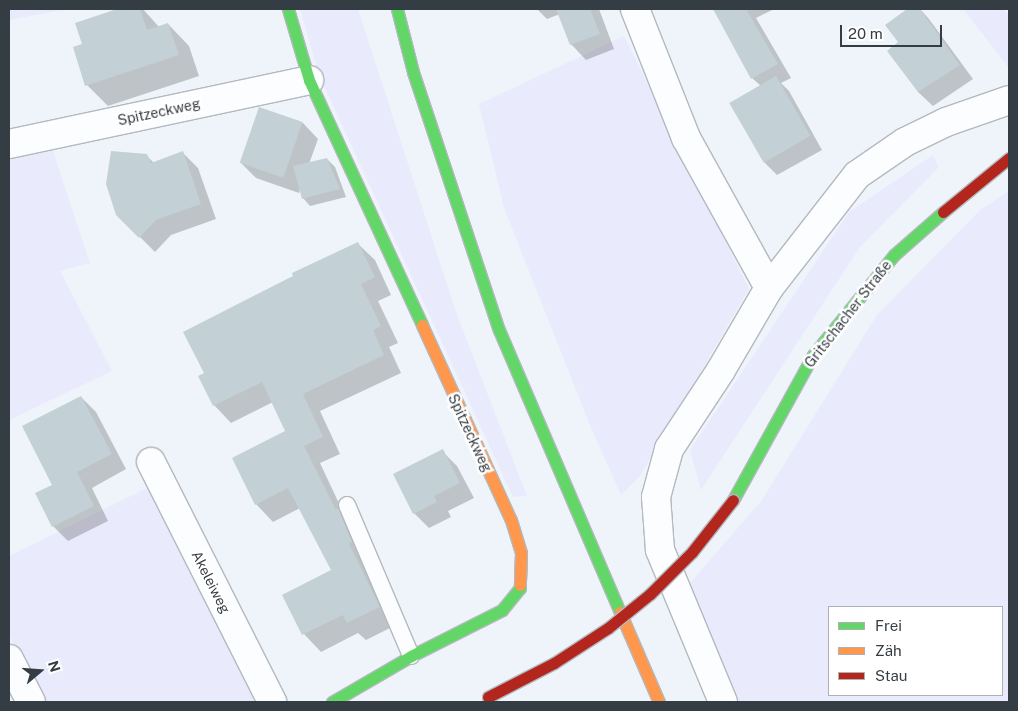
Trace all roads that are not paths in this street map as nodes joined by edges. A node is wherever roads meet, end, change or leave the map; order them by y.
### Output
1 (288, 9) edge
2 (397, 9) edge
3 (635, 9) edge
4 (309, 80) junction
5 (1009, 100) edge
6 (9, 144) edge
7 (1009, 158) edge
8 (768, 288) junction
9 (151, 462) dead end
10 (347, 505) dead end
11 (411, 656) junction
12 (9, 659) edge
13 (31, 702) edge
14 (272, 702) edge
15 (332, 702) edge
16 (475, 702) edge
17 (659, 702) edge
18 (723, 702) edge

1 - 4 street, Spitzeckweg
2 - 17 street
3 - 8 street
4 - 6 street, Spitzeckweg
4 - 11 street, Spitzeckweg
5 - 8 street
7 - 16 street, Gritschacher Straße, bridge
8 - 18 street
9 - 14 street, Akeleiweg
10 - 11 lane
11 - 15 street, Spitzeckweg
12 - 13 street

